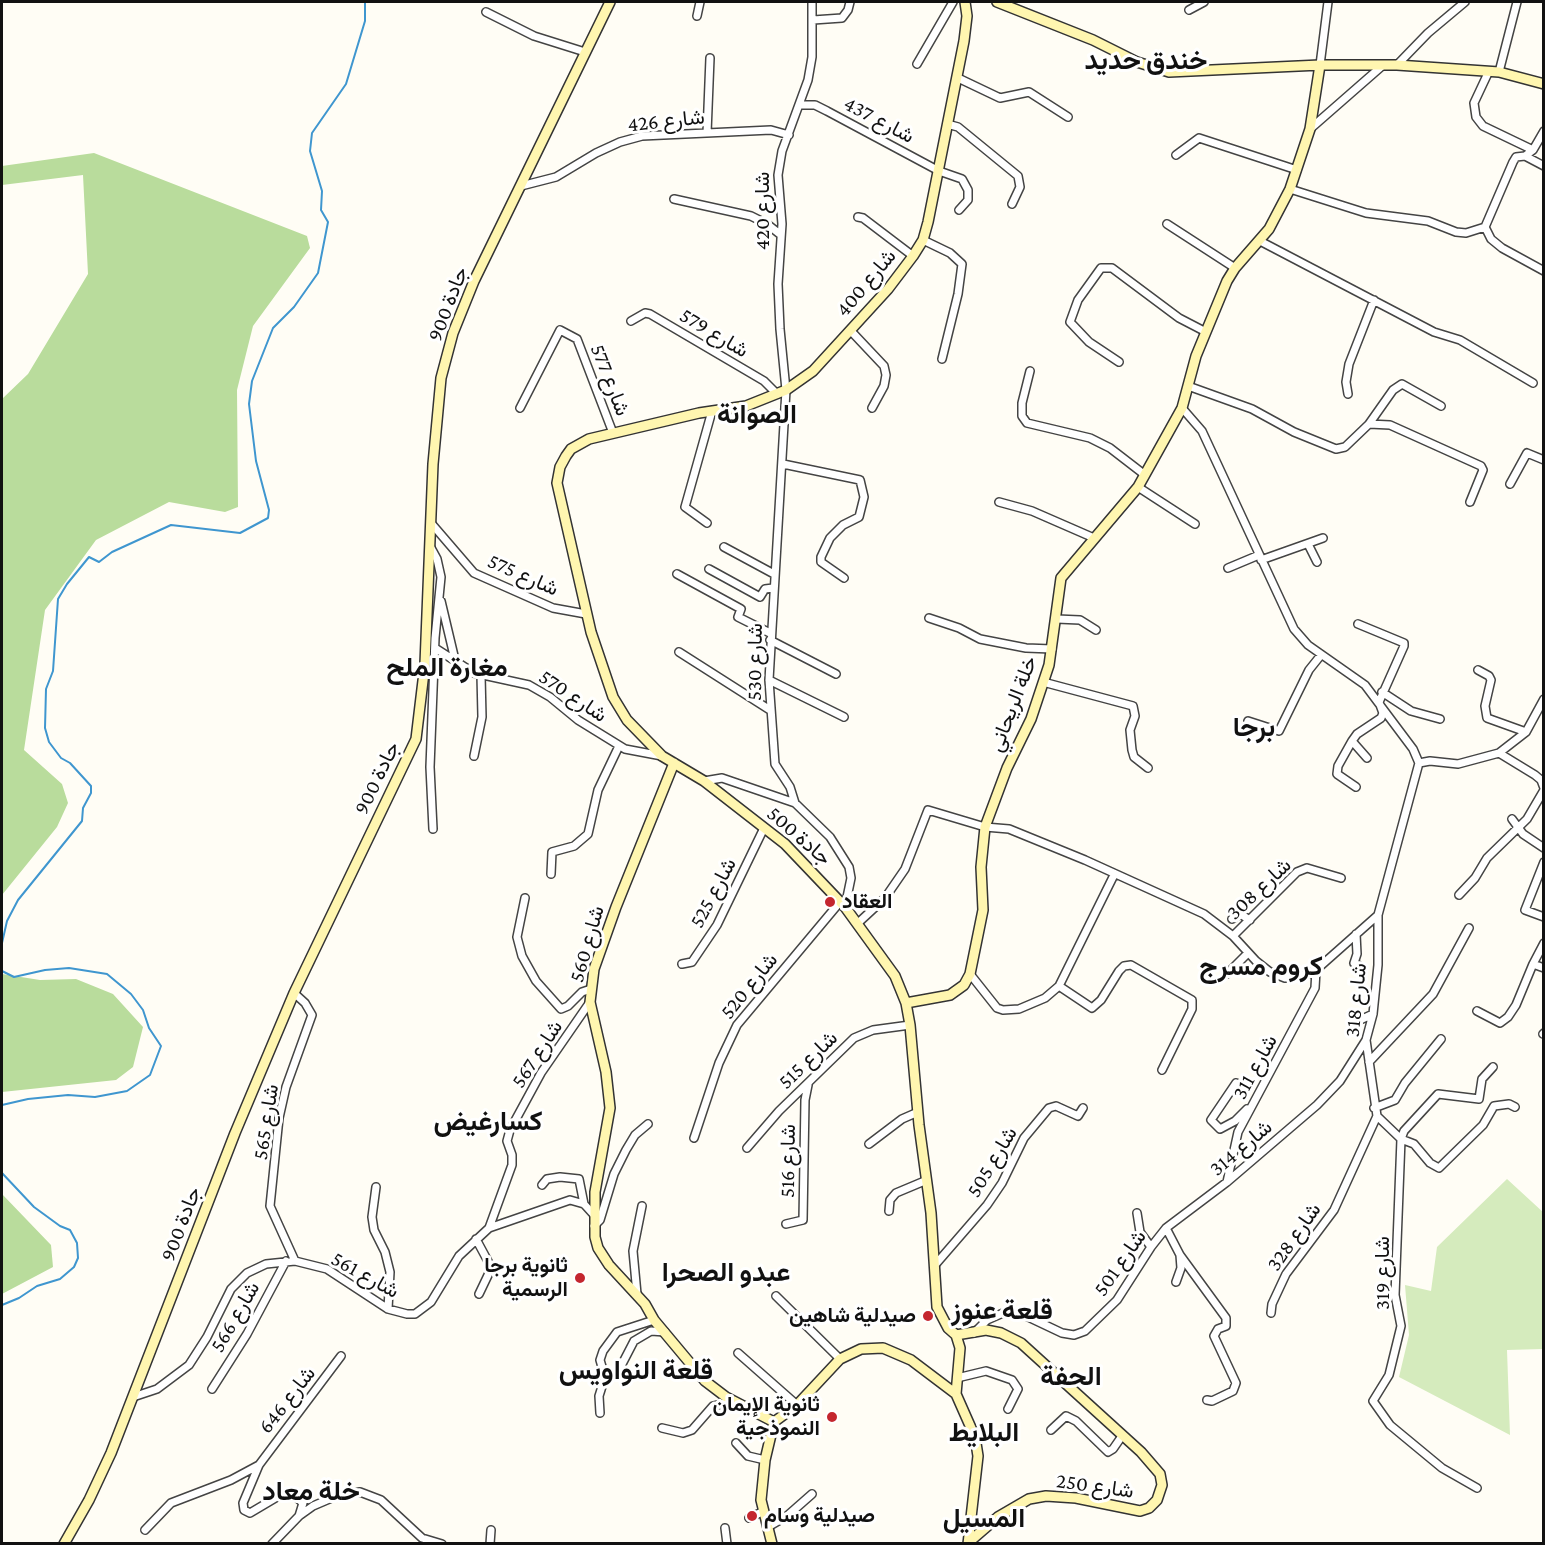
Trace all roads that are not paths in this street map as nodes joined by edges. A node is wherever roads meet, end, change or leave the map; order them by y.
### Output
1 (610, 2) edge
2 (700, 2) edge
3 (812, 2) edge
4 (850, 2) edge
5 (953, 2) edge
6 (965, 2) edge
7 (997, 2) edge
8 (1204, 2) edge
9 (1329, 2) edge
10 (1465, 2) edge
11 (1517, 2) edge
12 (1189, 10) dead end
13 (486, 12) dead end
14 (697, 16) dead end
15 (813, 20) junction
16 (585, 52) junction
17 (710, 58) dead end
18 (918, 64) dead end
19 (1320, 64) junction
20 (1397, 64) junction
21 (1382, 66) junction
22 (1494, 71) junction
23 (958, 78) junction
24 (1544, 84) edge
25 (801, 105) junction
26 (1068, 117) dead end
27 (947, 124) junction
28 (1310, 129) junction
29 (1544, 131) edge
30 (707, 133) junction
31 (789, 135) junction
32 (1533, 150) junction
33 (1176, 155) dead end
34 (1524, 156) junction
35 (1544, 166) edge
36 (1297, 170) junction
37 (939, 171) junction
38 (521, 186) junction
39 (1290, 189) junction
40 (674, 199) dead end
41 (1012, 204) dead end
42 (959, 210) dead end
43 (858, 217) dead end
44 (1167, 224) dead end
45 (1485, 227) junction
46 (781, 235) junction
47 (922, 240) junction
48 (1260, 241) junction
49 (913, 256) junction
50 (1235, 268) junction
51 (1544, 271) edge
52 (1374, 300) junction
53 (631, 321) dead end
54 (850, 330) junction
55 (1206, 332) junction
56 (942, 359) dead end
57 (1119, 362) dead end
58 (1030, 371) dead end
59 (1533, 383) dead end
60 (1188, 386) junction
61 (786, 390) junction
62 (777, 394) junction
63 (1348, 394) dead end
64 (1183, 404) junction
65 (1441, 406) dead end
66 (520, 408) dead end
67 (872, 408) dead end
68 (712, 411) junction
69 (1369, 424) junction
70 (613, 433) junction
71 (1544, 460) edge
72 (783, 464) junction
73 (1145, 475) junction
74 (1510, 484) dead end
75 (1138, 487) junction
76 (999, 502) dead end
77 (1470, 502) dead end
78 (431, 523) junction
79 (707, 523) dead end
80 (1196, 524) dead end
81 (1094, 538) junction
82 (1323, 538) dead end
83 (1308, 544) junction
84 (724, 547) dead end
85 (431, 548) junction
86 (1260, 557) junction
87 (1317, 562) dead end
88 (709, 568) dead end
89 (1228, 568) dead end
90 (677, 574) dead end
91 (774, 574) junction
92 (844, 578) dead end
93 (773, 588) junction
94 (440, 591) junction
95 (586, 614) junction
96 (929, 618) dead end
97 (1057, 619) junction
98 (1358, 624) dead end
99 (1096, 630) dead end
100 (770, 636) junction
101 (435, 648) junction
102 (1052, 649) junction
103 (680, 652) dead end
104 (1321, 654) junction
105 (458, 665) junction
106 (1478, 670) dead end
107 (435, 671) junction
108 (836, 674) dead end
109 (481, 675) junction
110 (769, 680) junction
111 (1043, 682) junction
112 (1382, 693) junction
113 (1544, 699) edge
114 (1379, 702) junction
115 (770, 710) junction
116 (844, 717) dead end
117 (1440, 719) dead end
118 (1248, 721) dead end
119 (1526, 732) junction
120 (1352, 741) junction
121 (619, 746) junction
122 (1498, 753) junction
123 (474, 756) dead end
124 (662, 756) junction
125 (1367, 758) dead end
126 (674, 763) junction
127 (1419, 763) junction
128 (1148, 768) dead end
129 (704, 781) junction
130 (1356, 787) dead end
131 (1544, 789) edge
132 (795, 803) junction
133 (1512, 819) dead end
134 (1517, 826) junction
135 (985, 827) junction
136 (764, 828) junction
137 (433, 829) dead end
138 (1544, 848) edge
139 (1544, 862) edge
140 (551, 874) dead end
141 (1114, 875) junction
142 (1341, 878) dead end
143 (1459, 896) dead end
144 (525, 898) dead end
145 (843, 904) junction
146 (1378, 915) junction
147 (1544, 917) edge
148 (1232, 919) dead end
149 (1250, 920) junction
150 (858, 923) junction
151 (1469, 928) dead end
152 (1356, 934) junction
153 (1233, 936) junction
154 (1544, 943) edge
155 (1248, 953) junction
156 (682, 964) dead end
157 (1533, 964) junction
158 (1358, 965) dead end
159 (1544, 968) edge
160 (1316, 970) junction
161 (970, 974) junction
162 (1227, 974) dead end
163 (1059, 986) junction
164 (591, 989) junction
165 (294, 993) junction
166 (590, 1002) junction
167 (906, 1003) junction
168 (1478, 1011) dead end
169 (1373, 1014) junction
170 (1360, 1020) dead end
171 (910, 1025) junction
172 (1441, 1039) dead end
173 (1366, 1040) junction
174 (1369, 1062) junction
175 (1493, 1067) dead end
176 (1162, 1070) dead end
177 (1236, 1083) dead end
178 (809, 1084) junction
179 (1253, 1103) junction
180 (1515, 1107) dead end
181 (1083, 1108) dead end
182 (1374, 1108) junction
183 (918, 1112) junction
184 (1377, 1116) junction
185 (648, 1124) dead end
186 (693, 1138) dead end
187 (1401, 1139) junction
188 (869, 1144) dead end
189 (747, 1148) dead end
190 (927, 1180) junction
191 (1227, 1182) junction
192 (542, 1185) dead end
193 (376, 1188) dead end
194 (584, 1204) junction
195 (642, 1206) dead end
196 (889, 1211) dead end
197 (1137, 1213) dead end
198 (594, 1215) junction
199 (786, 1224) dead end
200 (594, 1226) junction
201 (489, 1228) junction
202 (1166, 1228) junction
203 (476, 1239) junction
204 (1150, 1247) junction
205 (1180, 1256) junction
206 (286, 1261) junction
207 (295, 1261) junction
208 (935, 1264) junction
209 (1176, 1282) dead end
210 (479, 1294) dead end
211 (637, 1294) junction
212 (776, 1296) dead end
213 (388, 1309) junction
214 (1271, 1313) dead end
215 (654, 1320) junction
216 (665, 1332) junction
217 (974, 1333) junction
218 (956, 1335) junction
219 (738, 1353) dead end
220 (341, 1356) dead end
221 (840, 1359) junction
222 (620, 1368) dead end
223 (957, 1378) junction
224 (212, 1389) dead end
225 (956, 1394) junction
226 (133, 1397) junction
227 (1207, 1400) dead end
228 (734, 1401) junction
229 (797, 1406) junction
230 (1008, 1409) dead end
231 (600, 1413) dead end
232 (774, 1422) junction
233 (662, 1428) dead end
234 (1051, 1430) dead end
235 (1122, 1436) junction
236 (736, 1443) dead end
237 (765, 1460) junction
238 (260, 1465) junction
239 (1477, 1488) dead end
240 (812, 1494) dead end
241 (762, 1512) junction
242 (299, 1516) junction
243 (749, 1518) dead end
244 (768, 1527) junction
245 (725, 1528) dead end
246 (145, 1530) dead end
247 (490, 1530) dead end
248 (968, 1543) edge
249 (64, 1544) edge
250 (272, 1544) edge
251 (442, 1544) edge
252 (490, 1544) edge
253 (727, 1544) edge
254 (772, 1544) edge

1 - 16 main road, جادة 900
2 - 14 street
3 - 15 street, شارع 420
4 - 15 street
5 - 18 street
6 - 23 main road, شارع 400
7 - 19 main road
8 - 12 street
9 - 19 street
10 - 20 street
11 - 22 street
13 - 16 street
15 - 25 street, شارع 420
16 - 38 main road, جادة 900
17 - 30 street
19 - 21 main road
19 - 28 main road, خلة الريحاني
20 - 21 main road
20 - 22 main road
21 - 28 street
22 - 24 main road
22 - 32 street
23 - 26 street
23 - 27 main road, شارع 400
25 - 31 street, شارع 420
25 - 37 street, شارع 437
27 - 37 main road, شارع 400
27 - 41 street
28 - 36 main road, خلة الريحاني
29 - 32 street
30 - 31 street, شارع 426
30 - 38 street, شارع 426
31 - 46 street, شارع 420
32 - 34 street
33 - 36 street
34 - 35 street
34 - 45 street
36 - 39 main road, خلة الريحاني
37 - 42 street, شارع 437
37 - 47 main road, شارع 400
38 - 78 main road, جادة 900
39 - 45 street
39 - 48 main road, خلة الريحاني
40 - 46 street
43 - 49 street
44 - 50 street
45 - 51 street
46 - 61 street, شارع 420
47 - 49 main road, شارع 400
47 - 56 street
48 - 50 main road, خلة الريحاني
48 - 52 street
49 - 54 main road, شارع 400
50 - 55 main road, خلة الريحاني
52 - 59 street
52 - 63 street
53 - 62 street, شارع 579
54 - 61 main road, شارع 400
54 - 67 street
55 - 57 street
55 - 60 main road, خلة الريحاني
58 - 73 street
60 - 64 main road, خلة الريحاني
60 - 69 street
61 - 62 main road, شارع 400
61 - 72 street, شارع 530
62 - 68 main road, شارع 400
64 - 73 main road, خلة الريحاني
64 - 86 street
65 - 69 street
66 - 70 street, شارع 577
68 - 70 main road, شارع 400
68 - 79 street
69 - 77 street
70 - 95 main road, جادة 500
71 - 74 street
72 - 91 street, شارع 530
72 - 92 street
73 - 75 main road, خلة الريحاني
75 - 80 street
75 - 81 main road, خلة الريحاني
76 - 81 street
78 - 85 main road, جادة 900
78 - 95 street, شارع 575
81 - 97 main road, خلة الريحاني
82 - 83 street
83 - 86 street
83 - 87 street
84 - 91 street
85 - 94 street
85 - 165 main road, جادة 900
86 - 89 street
86 - 104 street
88 - 93 street
90 - 100 street
91 - 93 street, شارع 530
93 - 100 street, شارع 530
94 - 101 street
94 - 105 street
95 - 124 main road, جادة 500
96 - 102 street
97 - 99 street
97 - 102 main road, خلة الريحاني
98 - 112 street
100 - 108 street
100 - 110 street, شارع 530
101 - 105 street, شارع 570
101 - 107 street
102 - 111 main road, خلة الريحاني
103 - 115 street
104 - 114 street
104 - 118 street
105 - 107 street
105 - 109 street, شارع 570
106 - 119 street
107 - 137 street
109 - 121 street, شارع 570
109 - 123 street
110 - 115 street, شارع 530
110 - 116 street
111 - 128 street
111 - 135 main road, خلة الريحاني
112 - 114 street
112 - 117 street
113 - 119 street
114 - 120 street
114 - 127 street
115 - 132 street, شارع 530
119 - 122 street
120 - 125 street
120 - 130 street
121 - 124 street, شارع 570
121 - 140 street
122 - 127 street
122 - 131 street
124 - 126 main road, جادة 500
126 - 129 main road, جادة 500
126 - 164 main road, شارع 560
127 - 146 street, شارع 318
129 - 132 street
129 - 136 main road, جادة 500
131 - 134 street
132 - 145 street, شارع 530
133 - 134 street
134 - 138 street
134 - 143 street
135 - 141 street
135 - 150 street
135 - 161 main road, خلة الريحاني
136 - 145 main road, جادة 500
136 - 156 street, شارع 525
139 - 147 street
141 - 153 street
141 - 163 street
142 - 149 street, شارع 308
144 - 164 street
145 - 150 main road, جادة 500
145 - 186 street, شارع 520
146 - 152 street
146 - 169 street, شارع 318
148 - 149 street
149 - 153 street, شارع 308
150 - 167 main road, جادة 500
151 - 174 street
152 - 158 street
152 - 160 street
153 - 155 street
154 - 157 street
155 - 160 street
155 - 162 street
157 - 159 street
157 - 168 street
160 - 179 street, شارع 311
161 - 163 street
161 - 167 main road
163 - 176 street
164 - 166 main road, شارع 560
165 - 207 street, شارع 565
165 - 226 main road, جادة 900
166 - 198 main road, شارع 560
166 - 201 street, شارع 567
167 - 171 main road, جادة 500
169 - 170 street
169 - 173 street, شارع 318
171 - 178 street, شارع 515
171 - 183 main road, جادة 500
172 - 182 street
173 - 174 street, شارع 318
173 - 191 street, شارع 314
174 - 182 street, شارع 318
175 - 187 street
177 - 179 street
178 - 189 street, شارع 515
178 - 199 street, شارع 516
179 - 191 street, شارع 311
180 - 187 street, شارع 318
181 - 208 street, شارع 505
182 - 184 street, شارع 318
183 - 188 street
183 - 190 main road, جادة 500
184 - 187 street, شارع 318
184 - 214 street, شارع 328
185 - 200 street
187 - 239 street, شارع 319
190 - 196 street
190 - 208 main road, جادة 500
191 - 202 street, شارع 314
192 - 194 street
193 - 213 street
194 - 198 street
194 - 201 street, شارع 561
195 - 211 street
197 - 204 street
198 - 200 main road, شارع 560
200 - 211 main road, شارع 560
201 - 203 street, شارع 561
202 - 204 street, شارع 501
202 - 205 street
203 - 210 street
203 - 213 street, شارع 561
204 - 217 street, شارع 501
205 - 209 street
205 - 227 street
206 - 207 street, شارع 561
206 - 224 street, شارع 566
206 - 226 street, شارع 561
207 - 213 street, شارع 561
208 - 218 main road, جادة 500
211 - 215 main road, شارع 560
212 - 221 street
215 - 216 main road, شارع 560
215 - 231 street
216 - 222 street
216 - 228 main road, شارع 560
217 - 218 main road, شارع 250
217 - 235 main road, شارع 250
218 - 223 main road
219 - 229 street
220 - 238 street, شارع 646
221 - 225 main road
221 - 229 main road
223 - 225 main road
223 - 230 street
225 - 248 main road
226 - 249 main road, جادة 900
228 - 232 main road, شارع 560
228 - 233 street
229 - 232 main road
232 - 237 main road
234 - 235 street
235 - 248 main road, شارع 250
236 - 237 street
237 - 241 main road
238 - 242 street, شارع 646
238 - 246 street, شارع 646
240 - 244 street
241 - 243 street
241 - 244 main road
242 - 250 street
242 - 251 street
244 - 254 main road
245 - 253 street
247 - 252 street

